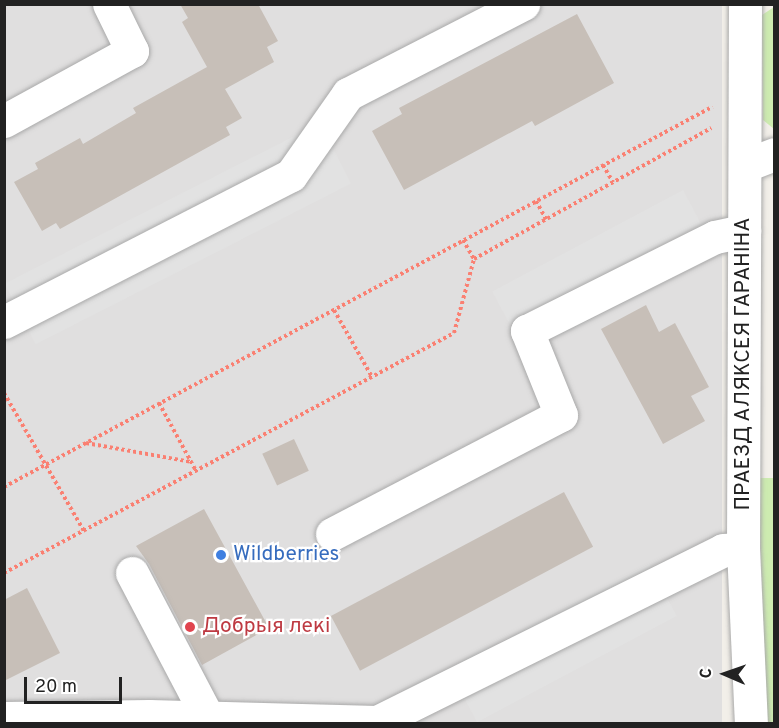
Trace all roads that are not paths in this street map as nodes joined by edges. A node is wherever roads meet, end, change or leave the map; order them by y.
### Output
1 (109, 4) edge
2 (523, 4) edge
3 (745, 4) edge
4 (4, 121) edge
5 (760, 160) edge
6 (744, 231) junction
7 (4, 322) edge
8 (332, 534) dead end
9 (743, 549) junction
10 (132, 573) dead end
11 (4, 718) edge
12 (208, 718) junction
13 (149, 720) edge
14 (750, 723) edge

1 - 4 street
2 - 7 street
3 - 5 street, ПРАЕЗД АЛЯКСЕЯ ГАРАНІНА
5 - 6 street, ПРАЕЗД АЛЯКСЕЯ ГАРАНІНА
6 - 8 street
6 - 9 street, ПРАЕЗД АЛЯКСЕЯ ГАРАНІНА
9 - 12 street
9 - 14 street, ПРАЕЗД АЛЯКСЕЯ ГАРАНІНА
10 - 12 street
11 - 13 street
12 - 13 street

